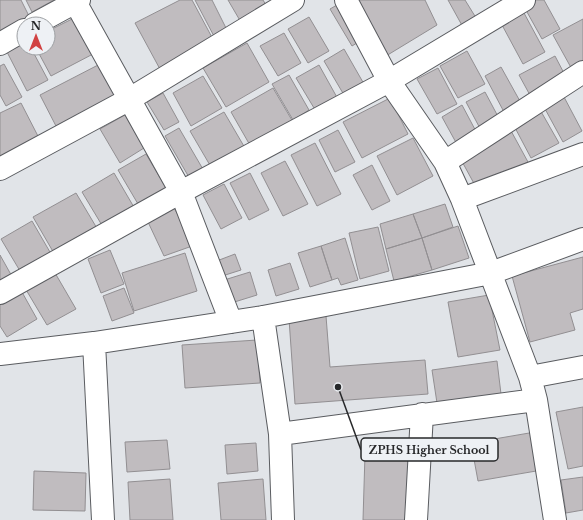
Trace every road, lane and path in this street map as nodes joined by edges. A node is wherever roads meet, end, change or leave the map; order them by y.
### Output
1 (293, 0) edge
2 (346, 0) edge
3 (524, 0) edge
4 (76, 1) edge
5 (49, 16) edge
6 (16, 35) edge
7 (0, 44) edge
8 (583, 72) edge
9 (389, 81) junction
10 (128, 100) junction
11 (583, 154) edge
12 (445, 162) junction
13 (0, 169) edge
14 (181, 192) junction
15 (462, 199) junction
16 (583, 239) edge
17 (491, 273) junction
18 (0, 293) edge
19 (263, 317) junction
20 (231, 322) junction
21 (94, 343) junction
22 (0, 354) edge
23 (583, 367) edge
24 (530, 377) junction
25 (536, 400) junction
26 (422, 414) junction
27 (280, 434) junction
28 (103, 520) edge
29 (283, 520) edge
30 (416, 520) edge
31 (555, 520) edge

1 - 10 street
2 - 9 street
3 - 9 street
4 - 5 street
4 - 10 street
6 - 7 street
8 - 12 street
9 - 12 street
9 - 14 street
10 - 13 street
10 - 14 street
11 - 15 street
12 - 15 street
14 - 18 street
14 - 20 street
15 - 17 street
16 - 17 street
17 - 19 street
17 - 24 street
19 - 20 street
19 - 27 street
20 - 21 street
21 - 22 street
21 - 28 street
23 - 24 street
24 - 25 street
25 - 26 street
25 - 31 street
26 - 27 street
26 - 30 street
27 - 29 street

